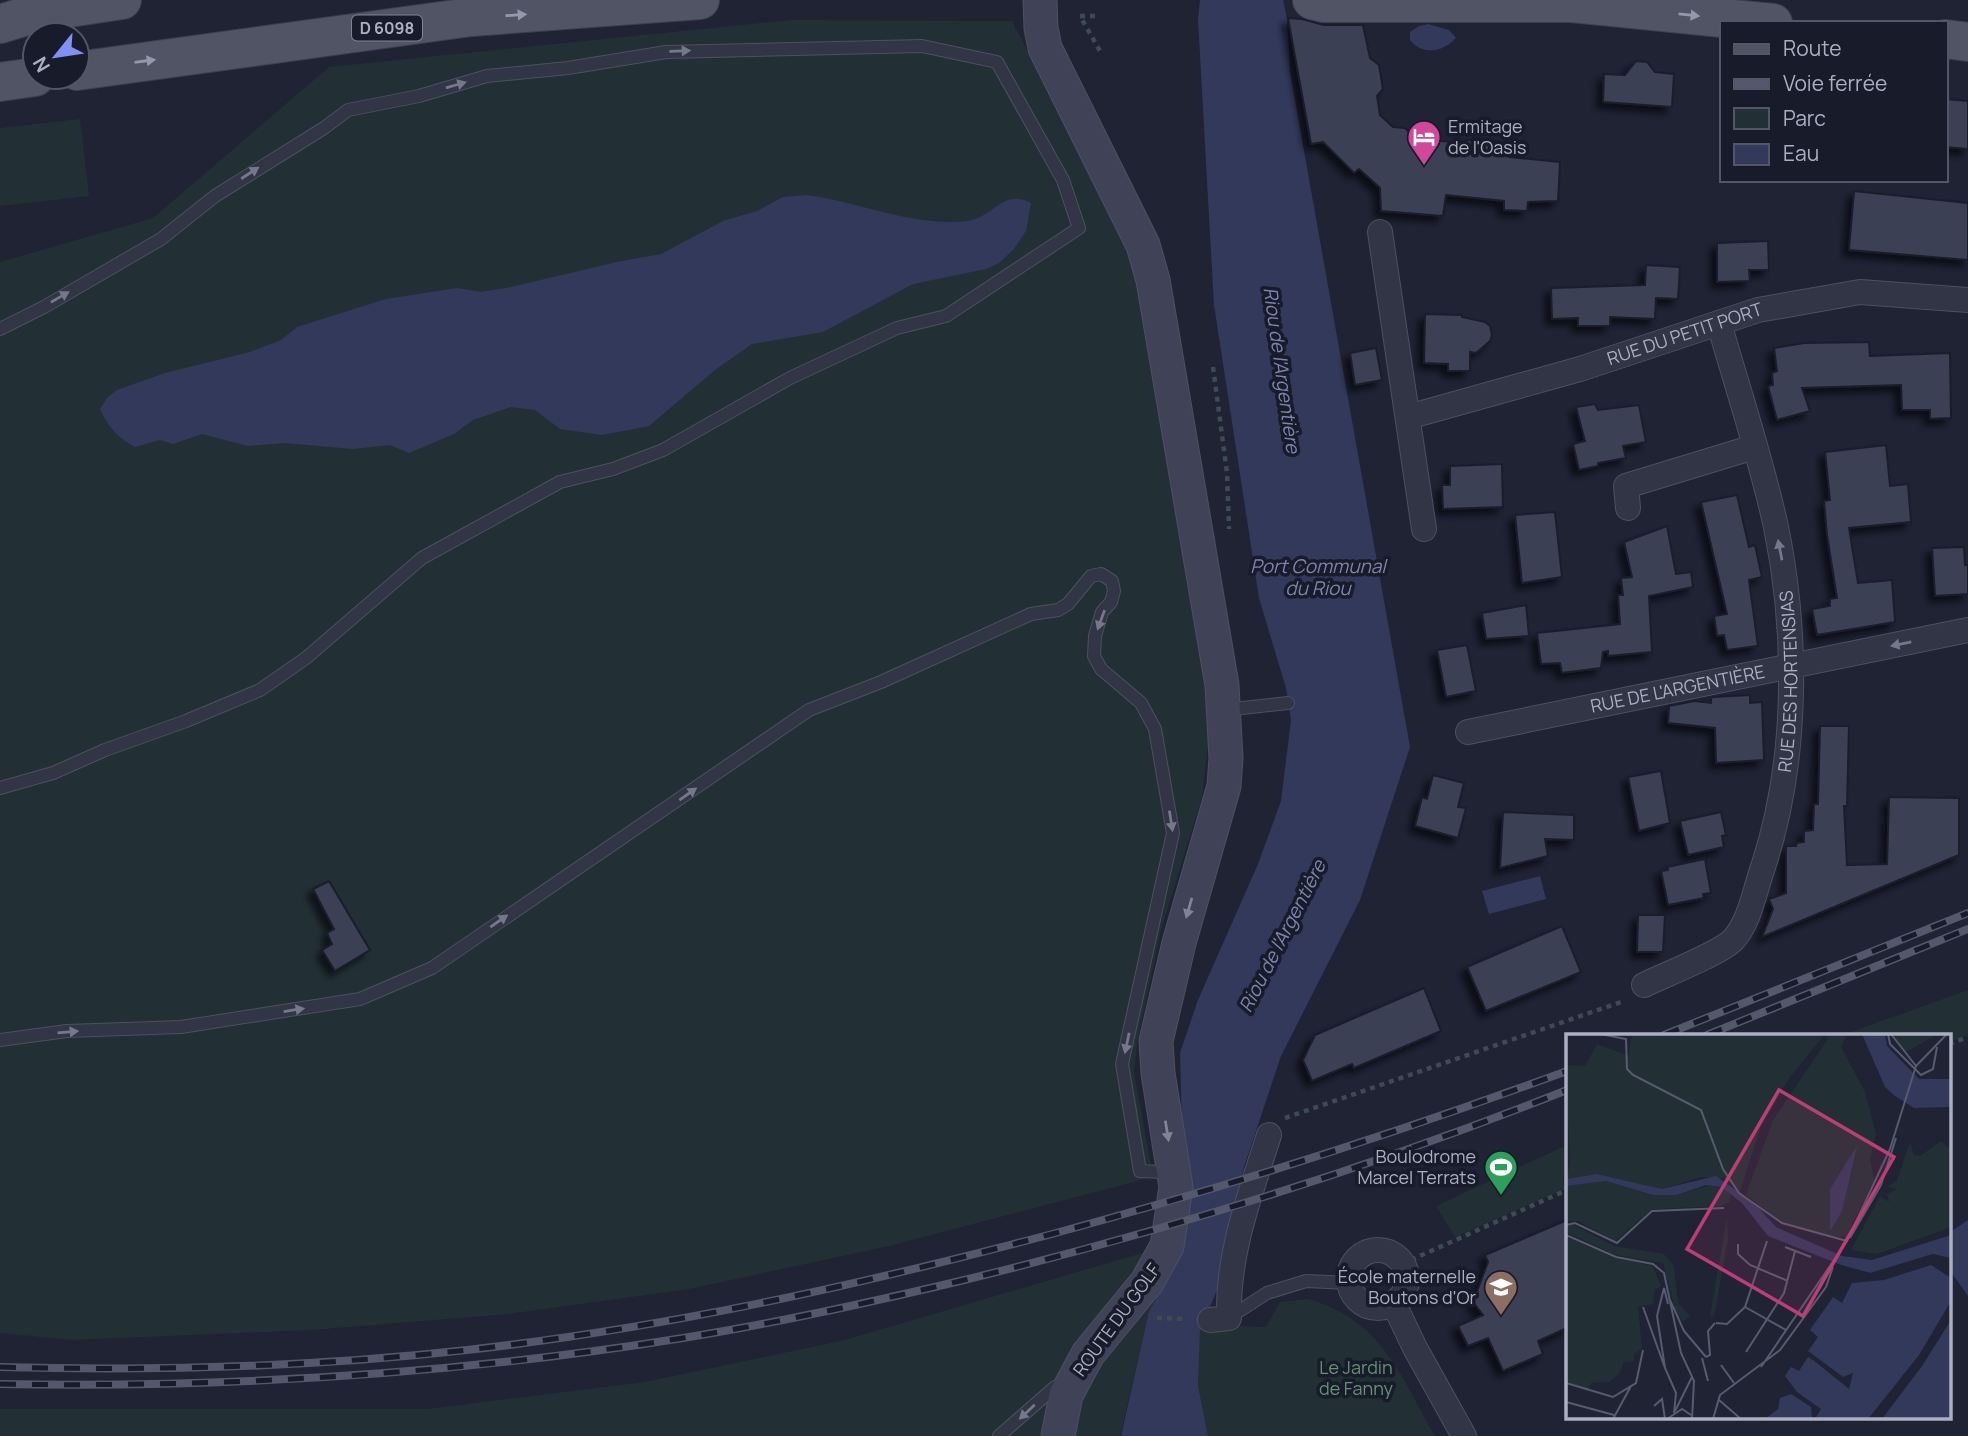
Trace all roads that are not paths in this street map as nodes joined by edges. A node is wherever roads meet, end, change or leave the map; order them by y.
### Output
1 (122, 0) edge
2 (700, 0) edge
3 (1040, 0) edge
4 (1312, 0) edge
5 (441, 11) edge
6 (1753, 21) edge
7 (0, 24) edge
8 (1947, 39) edge
9 (1968, 41) edge
10 (91, 69) edge
11 (21, 79) edge
12 (0, 82) edge
13 (1380, 232) dead end
14 (1968, 300) edge
15 (1719, 323) junction
16 (0, 329) edge
17 (1408, 417) junction
18 (1754, 447) junction
19 (1628, 508) dead end
20 (1424, 529) dead end
21 (1968, 631) edge
22 (1792, 666) junction
23 (1288, 703) dead end
24 (1224, 716) junction
25 (1468, 732) dead end
26 (0, 788) edge
27 (1644, 985) road end
28 (0, 1040) edge
29 (1269, 1135) road end
30 (1173, 1170) junction
31 (1350, 1283) junction
32 (1394, 1304) junction
33 (1219, 1319) joint
34 (1055, 1387) dead end
35 (999, 1436) edge
36 (1058, 1436) edge
37 (1464, 1436) edge

1 - 7 main road
5 -> 2 main road, D 6098
3 - 24 street, ROUTE DU GOLF
4 -> 6 main road
10 -> 5 main road, D 6098
8 - 9 main road
11 - 12 main road
13 - 17 street
14 - 15 street, RUE DU PETIT PORT
15 - 17 street, RUE DU PETIT PORT
15 - 18 street, RUE DES HORTENSIAS
16 -> 26 lane
17 - 20 street
18 - 19 street
22 -> 18 street, RUE DES HORTENSIAS
21 -> 22 street, RUE DE L'ARGENTIÈRE
22 - 25 street, RUE DE L'ARGENTIÈRE
22 - 27 street, RUE DES HORTENSIAS
23 - 24 lane
24 -> 30 street, ROUTE DU GOLF
28 -> 30 lane
29 - 33 street
30 - 36 street, ROUTE DU GOLF
31 - 32 street
31 - 32 street
31 - 33 lane
32 - 37 street
34 -> 35 lane

